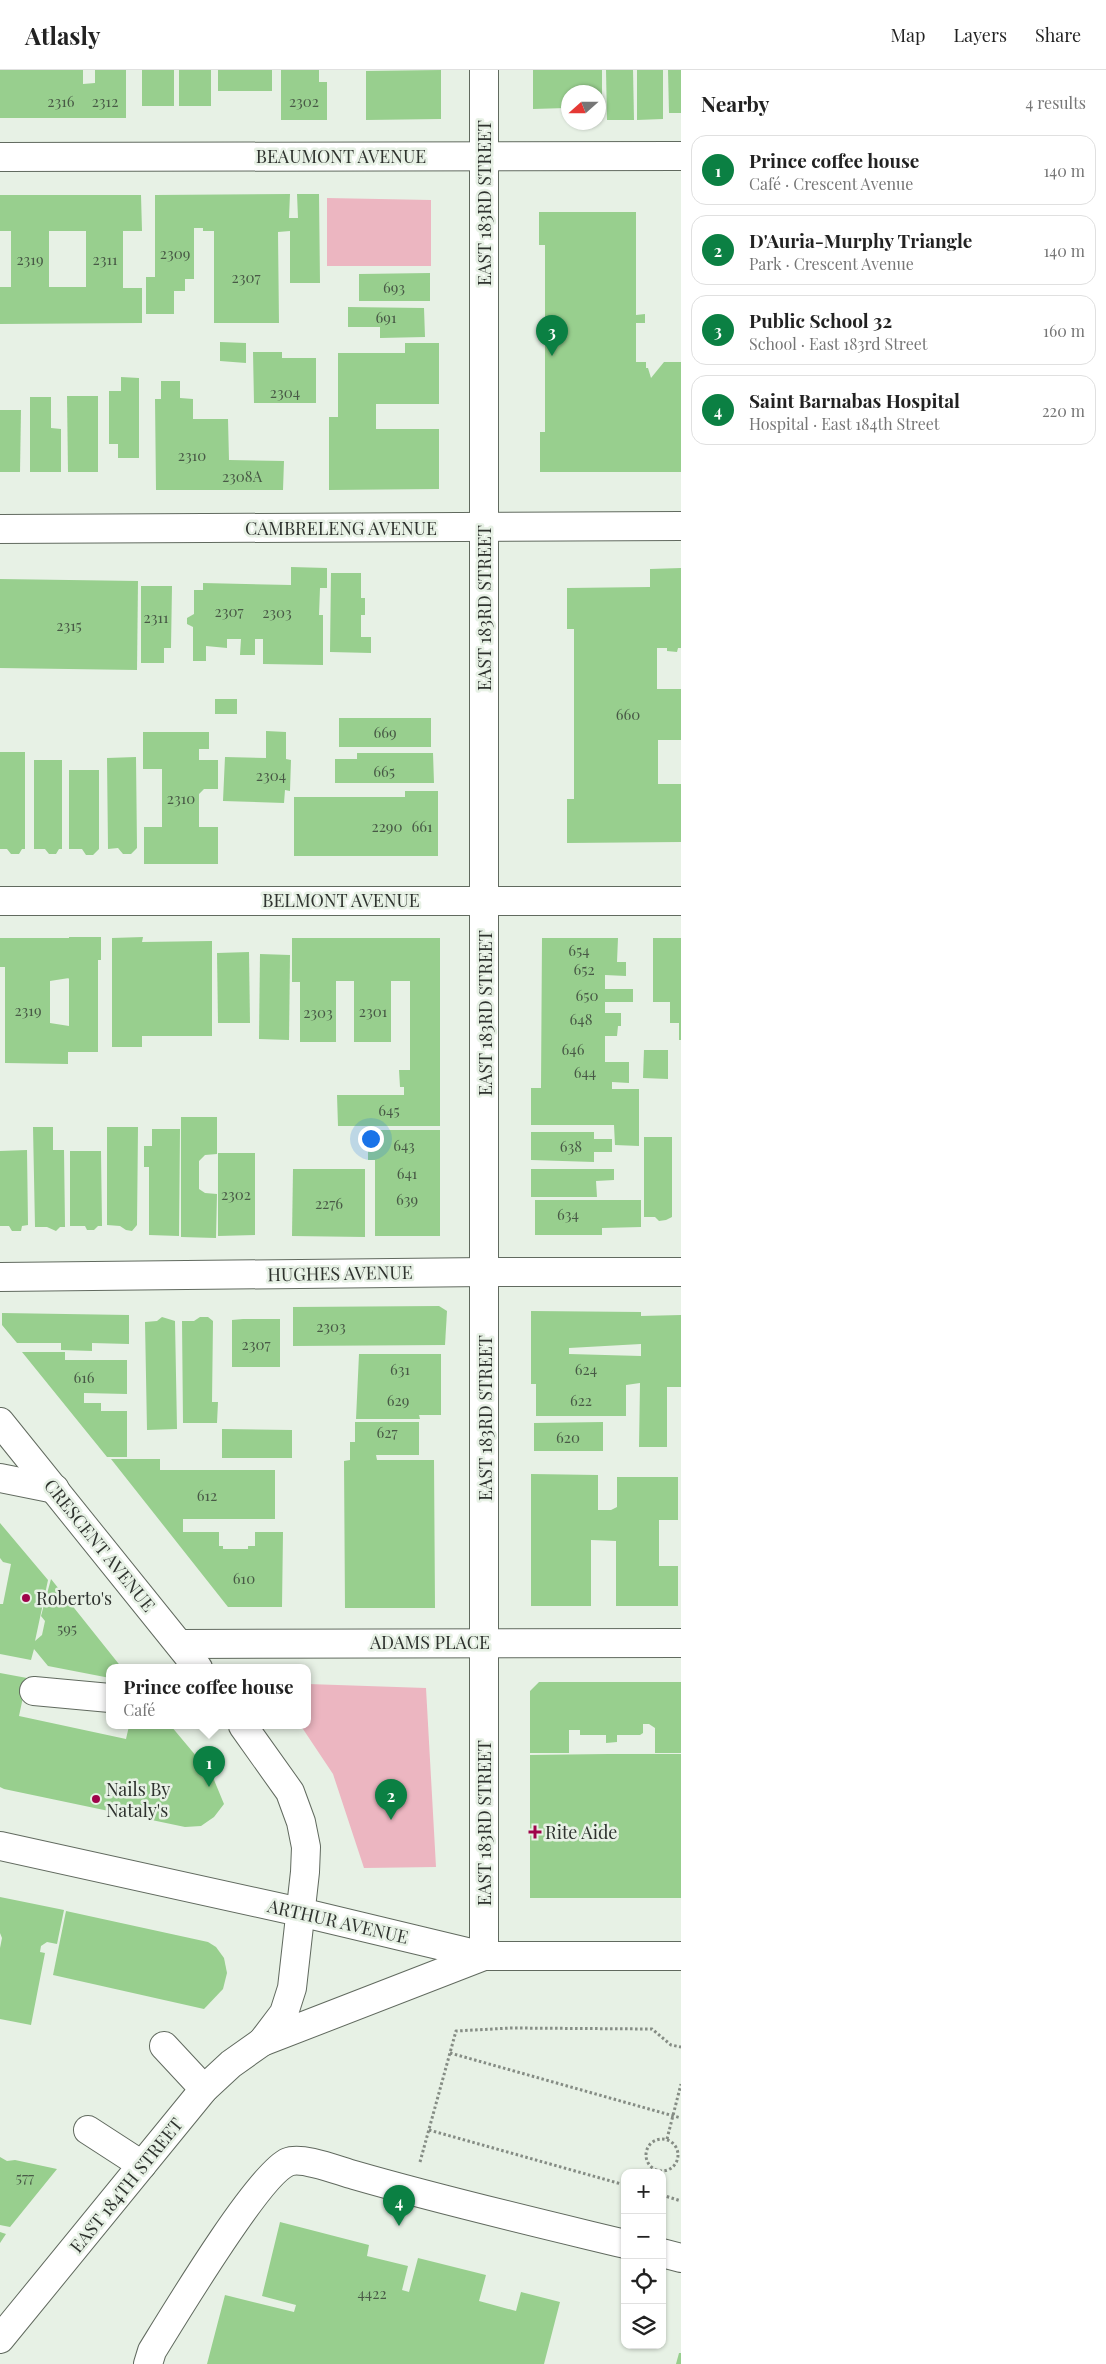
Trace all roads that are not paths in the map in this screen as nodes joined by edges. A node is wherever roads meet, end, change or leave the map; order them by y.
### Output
1 (484, 70) edge
2 (484, 156) junction
3 (681, 156) edge
4 (0, 157) edge
5 (681, 526) edge
6 (484, 527) junction
7 (0, 529) edge
8 (485, 900) junction
9 (0, 901) edge
10 (681, 901) edge
11 (485, 1272) junction
12 (681, 1272) edge
13 (0, 1277) edge
14 (0, 1422) edge
15 (0, 1478) edge
16 (55, 1489) junction
17 (485, 1642) junction
18 (681, 1643) edge
19 (187, 1660) edge
20 (34, 1691) dead end
21 (106, 1698) edge
22 (245, 1729) edge
23 (0, 1846) edge
24 (300, 1912) junction
25 (484, 1956) junction
26 (681, 1956) edge
27 (262, 2042) junction
28 (164, 2046) dead end
29 (204, 2089) junction
30 (88, 2130) dead end
31 (142, 2165) junction
32 (621, 2243) edge
33 (666, 2255) edge
34 (681, 2258) edge
35 (10, 2311) edge
36 (0, 2339) edge
37 (148, 2364) edge

1 - 2 street, EAST 183RD STREET
2 - 3 street, BEAUMONT AVENUE
2 - 4 street, BEAUMONT AVENUE
2 - 6 street, EAST 183RD STREET
5 - 6 street, CAMBRELENG AVENUE
6 - 7 street, CAMBRELENG AVENUE
6 - 8 street, EAST 183RD STREET
8 - 9 street, BELMONT AVENUE
8 - 10 street, BELMONT AVENUE
8 - 11 street, EAST 183RD STREET
11 - 12 street, HUGHES AVENUE
11 - 13 street, HUGHES AVENUE
11 - 17 street, EAST 183RD STREET
14 - 16 street, CRESCENT AVENUE
15 - 16 street
16 - 19 street, CRESCENT AVENUE
17 - 18 street, ADAMS PLACE
17 - 19 street, ADAMS PLACE
17 - 25 street, EAST 183RD STREET
20 - 21 street
22 - 24 street
23 - 24 street, ARTHUR AVENUE
24 - 25 street, ARTHUR AVENUE
24 - 27 street, EAST 184TH STREET
25 - 26 street, ARTHUR AVENUE
25 - 27 street, EAST 184TH STREET
27 - 29 street, EAST 184TH STREET
28 - 29 street
29 - 31 street, EAST 184TH STREET
30 - 31 street
31 - 35 street, EAST 184TH STREET
32 - 37 street
33 - 34 street
35 - 36 street, EAST 184TH STREET

